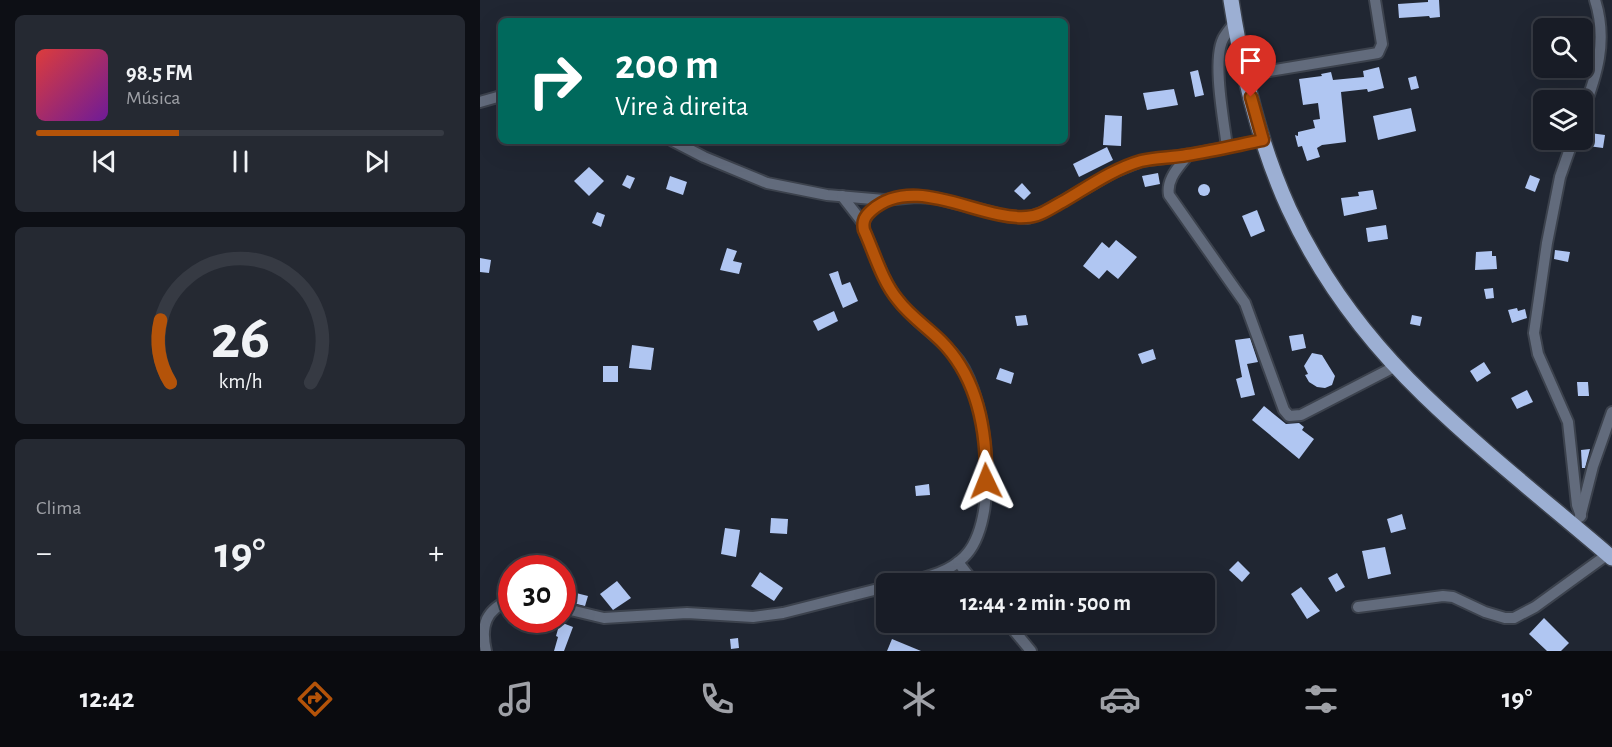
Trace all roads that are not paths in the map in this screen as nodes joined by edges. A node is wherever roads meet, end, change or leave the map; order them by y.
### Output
1 (1231, 0) edge
2 (1376, 0) edge
3 (1595, 0) edge
4 (1234, 23) junction
5 (1245, 75) junction
6 (1592, 90) edge
7 (498, 97) edge
8 (480, 102) edge
9 (1263, 140) junction
10 (679, 144) edge
11 (1227, 147) junction
12 (1569, 150) edge
13 (1188, 155) junction
14 (842, 196) junction
15 (884, 200) junction
16 (863, 223) junction
17 (1396, 366) junction
18 (1612, 412) edge
19 (1579, 523) junction
20 (1610, 556) edge
21 (958, 562) junction
22 (937, 573) edge
23 (966, 573) edge
24 (876, 590) edge
25 (498, 606) edge
26 (1358, 607) dead end
27 (576, 611) edge
28 (1016, 633) edge
29 (486, 651) edge
30 (1031, 651) edge

1 - 4 main road
2 - 5 street
3 - 6 street
4 - 5 main road
4 - 11 street
5 - 9 main road
7 - 8 street
9 - 11 street
9 - 17 main road
10 - 14 street
11 - 13 street
12 - 19 street
13 - 15 street
13 - 17 street
14 - 15 street
14 - 16 street
15 - 16 street
16 - 21 street
17 - 19 main road
18 - 19 street
19 - 20 main road
20 - 26 street
21 - 22 street
21 - 23 street
24 - 27 street
25 - 29 street
28 - 30 street

